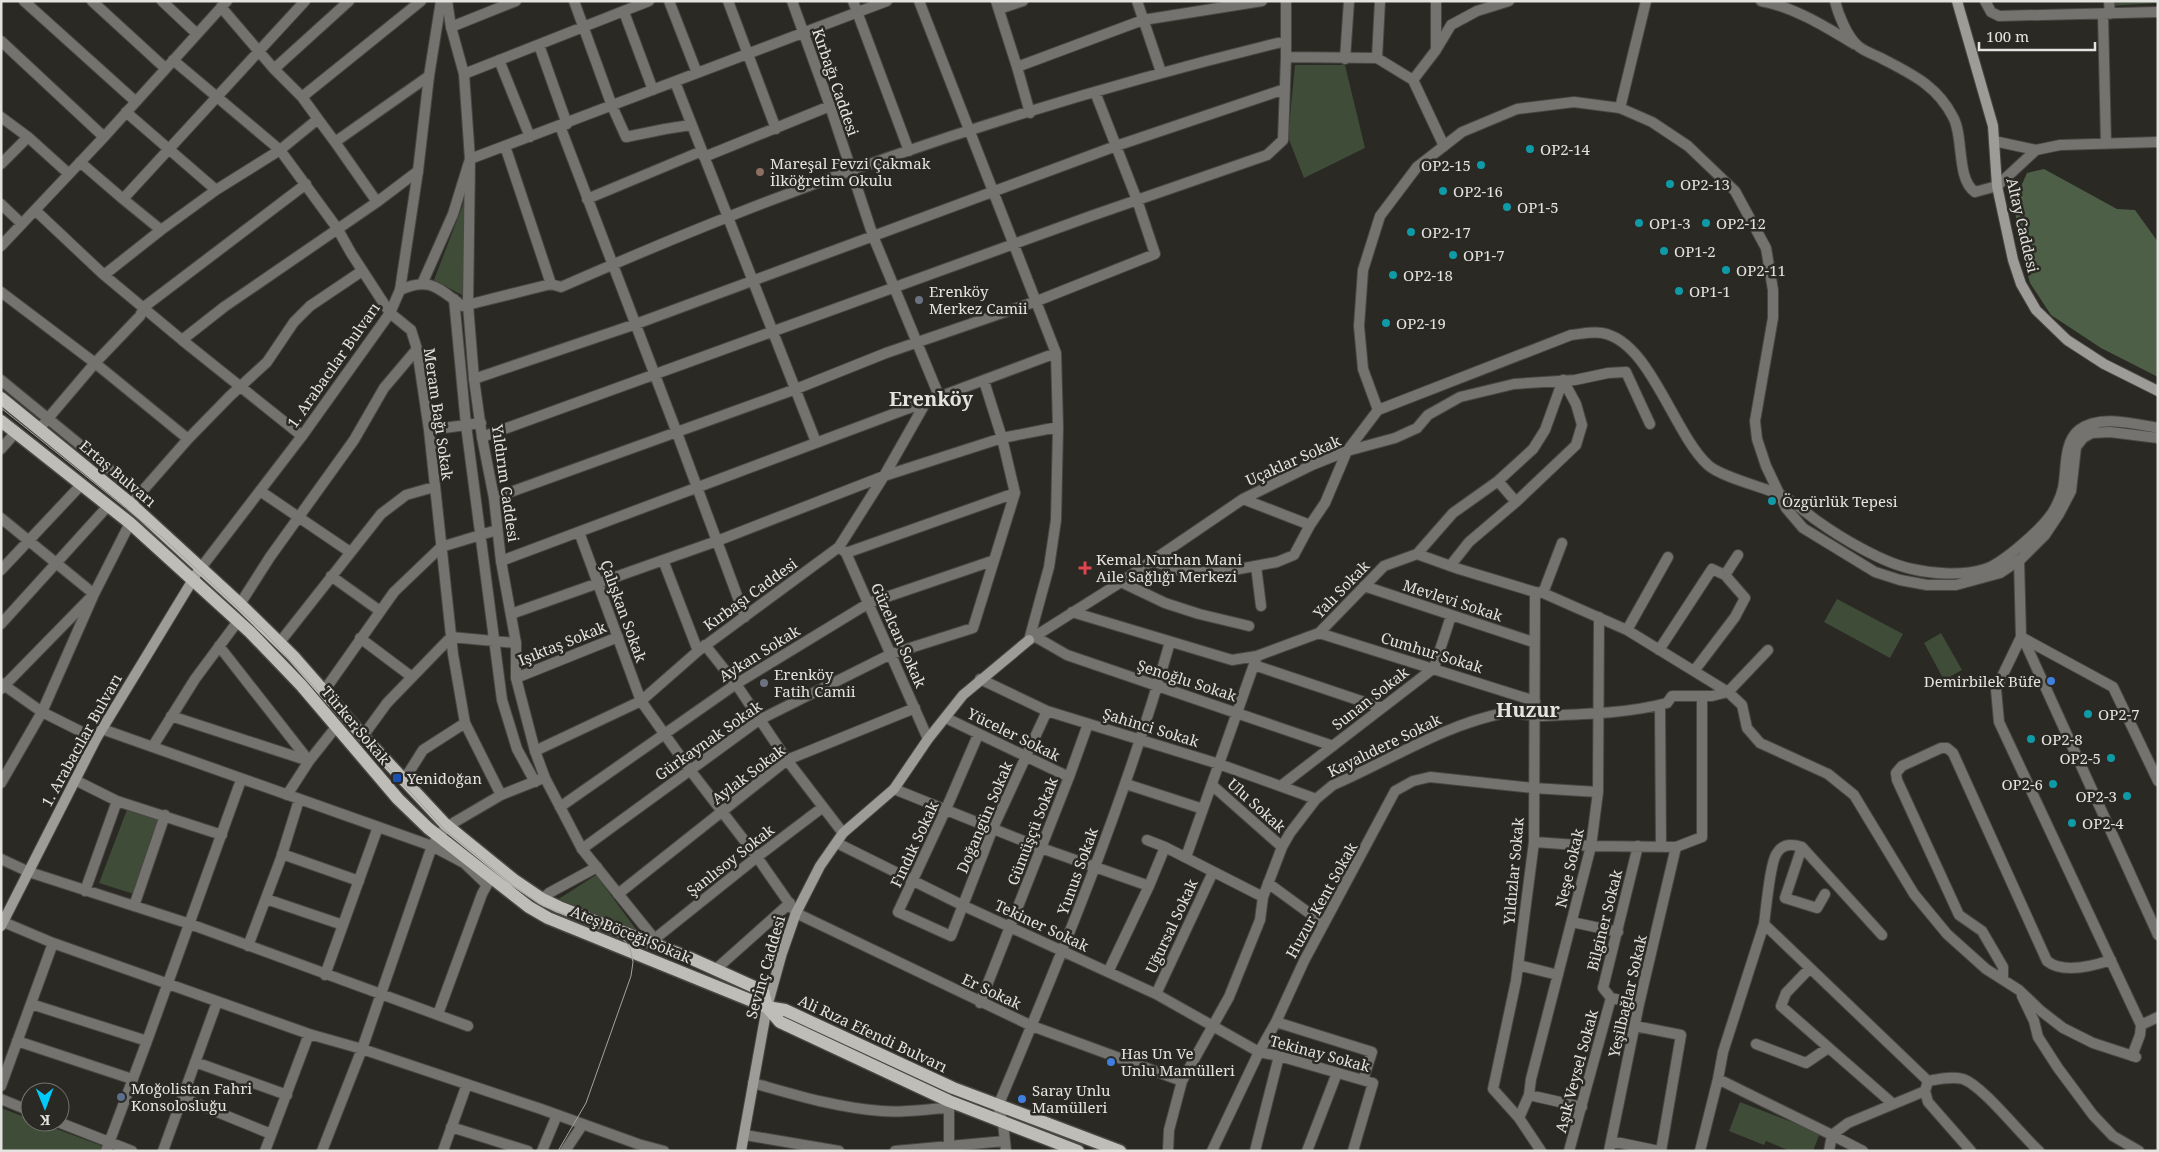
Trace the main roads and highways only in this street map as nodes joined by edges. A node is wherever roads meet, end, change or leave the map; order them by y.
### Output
1 (1957, 1) edge
2 (2158, 391) edge
3 (1, 398) edge
4 (1, 420) edge
5 (200, 577) junction
6 (1031, 638) road end
7 (447, 825) joint
8 (489, 882) joint
9 (2, 923) edge
10 (656, 939) junction
11 (692, 975) junction
12 (767, 1007) junction
13 (1056, 1147) edge
14 (742, 1151) edge
15 (1078, 1151) edge
16 (1120, 1151) edge

1 - 2 main road, Altay Caddesi
3 - 5 main road, Ertaş Bulvarı
4 - 5 main road, Ertaş Bulvarı
5 - 7 main road, Türker Sokak
5 - 8 main road, Türker Sokak
5 - 9 main road, 1. Arabacılar Bulvarı
6 - 12 main road, Sevinç Caddesi
7 - 10 main road, Ateş Böceği Sokak
8 - 11 main road, Ateş Böceği Sokak
10 - 11 main road, Yıldırım Caddesi
10 - 12 main road, Ateş Böceği Sokak
11 - 12 main road, Ateş Böceği Sokak
12 - 13 main road, Ali Rıza Efendi Bulvarı
12 - 14 main road, Sevinç Caddesi
12 - 16 main road, Ali Rıza Efendi Bulvarı
13 - 15 main road, Ali Rıza Efendi Bulvarı

